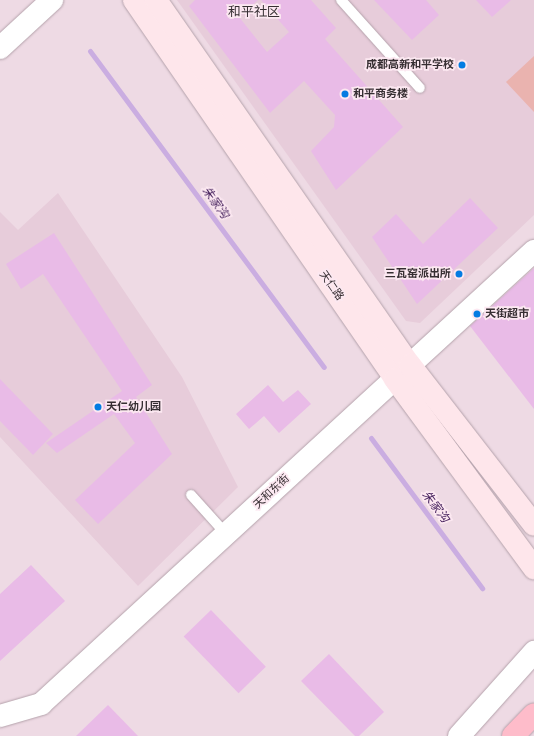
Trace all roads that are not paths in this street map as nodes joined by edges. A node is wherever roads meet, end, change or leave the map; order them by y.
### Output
1 (52, 0) edge
2 (134, 0) edge
3 (156, 0) edge
4 (341, 0) edge
5 (0, 48) edge
6 (420, 88) dead end
7 (534, 251) edge
8 (403, 372) junction
9 (191, 496) dead end
10 (534, 525) edge
11 (226, 534) junction
12 (534, 568) edge
13 (534, 652) edge
14 (491, 700) junction
15 (534, 714) edge
16 (0, 716) edge
17 (459, 736) edge
18 (479, 736) edge
19 (513, 736) edge

1 - 5 street
2 - 8 main road, 天仁路
3 - 8 main road, 天仁路
4 - 6 lane
7 - 8 street, 天和东街
8 - 10 main road, 天仁路
8 - 11 street, 天和东街
8 - 12 main road, 天仁路
9 - 11 lane
11 - 16 street, 天和东街
13 - 14 street
14 - 17 street
14 - 18 street
15 - 19 highway

